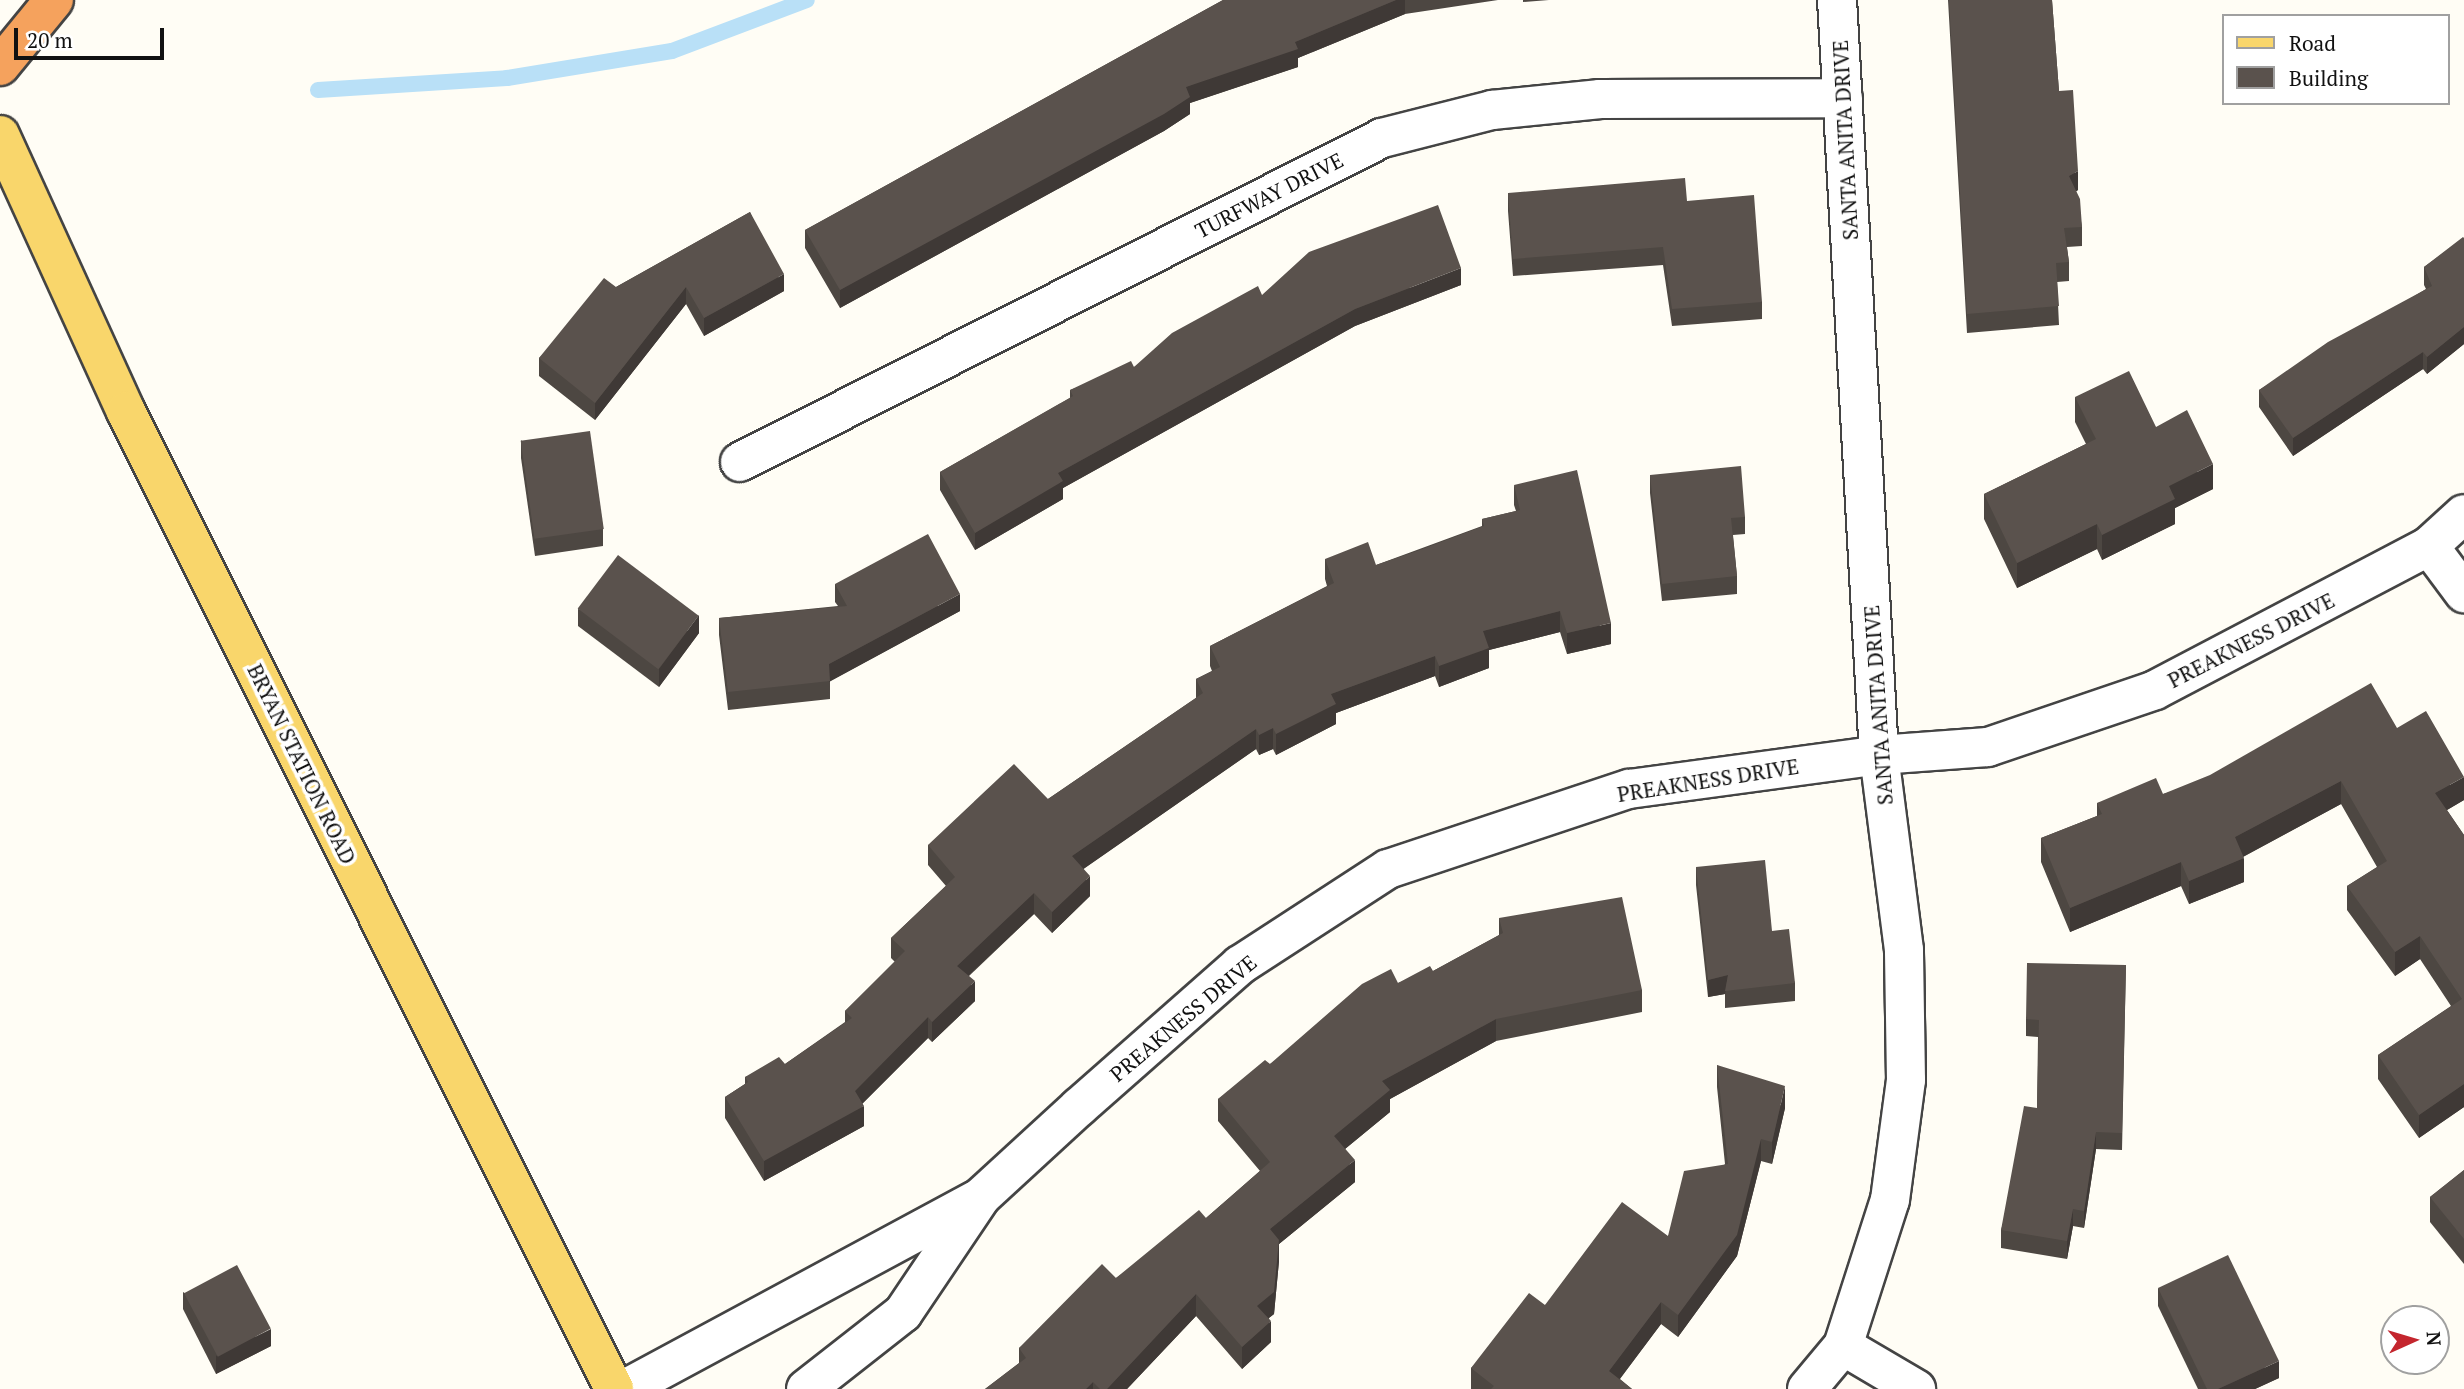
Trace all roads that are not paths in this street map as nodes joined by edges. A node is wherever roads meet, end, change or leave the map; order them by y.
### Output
1 (54, 0) edge
2 (1837, 0) edge
3 (0, 66) edge
4 (1843, 98) junction
5 (0, 135) edge
6 (740, 462) dead end
7 (2464, 514) edge
8 (2429, 546) junction
9 (2464, 593) edge
10 (1879, 755) junction
11 (981, 1197) junction
12 (1843, 1346) junction
13 (614, 1389) edge
14 (625, 1389) edge
15 (806, 1389) edge
16 (1807, 1389) edge
17 (1916, 1389) edge

1 - 3 highway
2 - 4 street, SANTA ANITA DRIVE
4 - 6 street, TURFWAY DRIVE
4 - 10 street, SANTA ANITA DRIVE
5 - 13 main road, BRYAN STATION ROAD
7 - 8 street, PREAKNESS DRIVE
8 - 9 street
8 - 10 street, PREAKNESS DRIVE
10 - 11 street, PREAKNESS DRIVE
10 - 12 street, SANTA ANITA DRIVE
11 - 14 street, PREAKNESS DRIVE
11 - 15 street, PREAKNESS DRIVE
12 - 16 street, SANTA ANITA DRIVE
12 - 17 street

